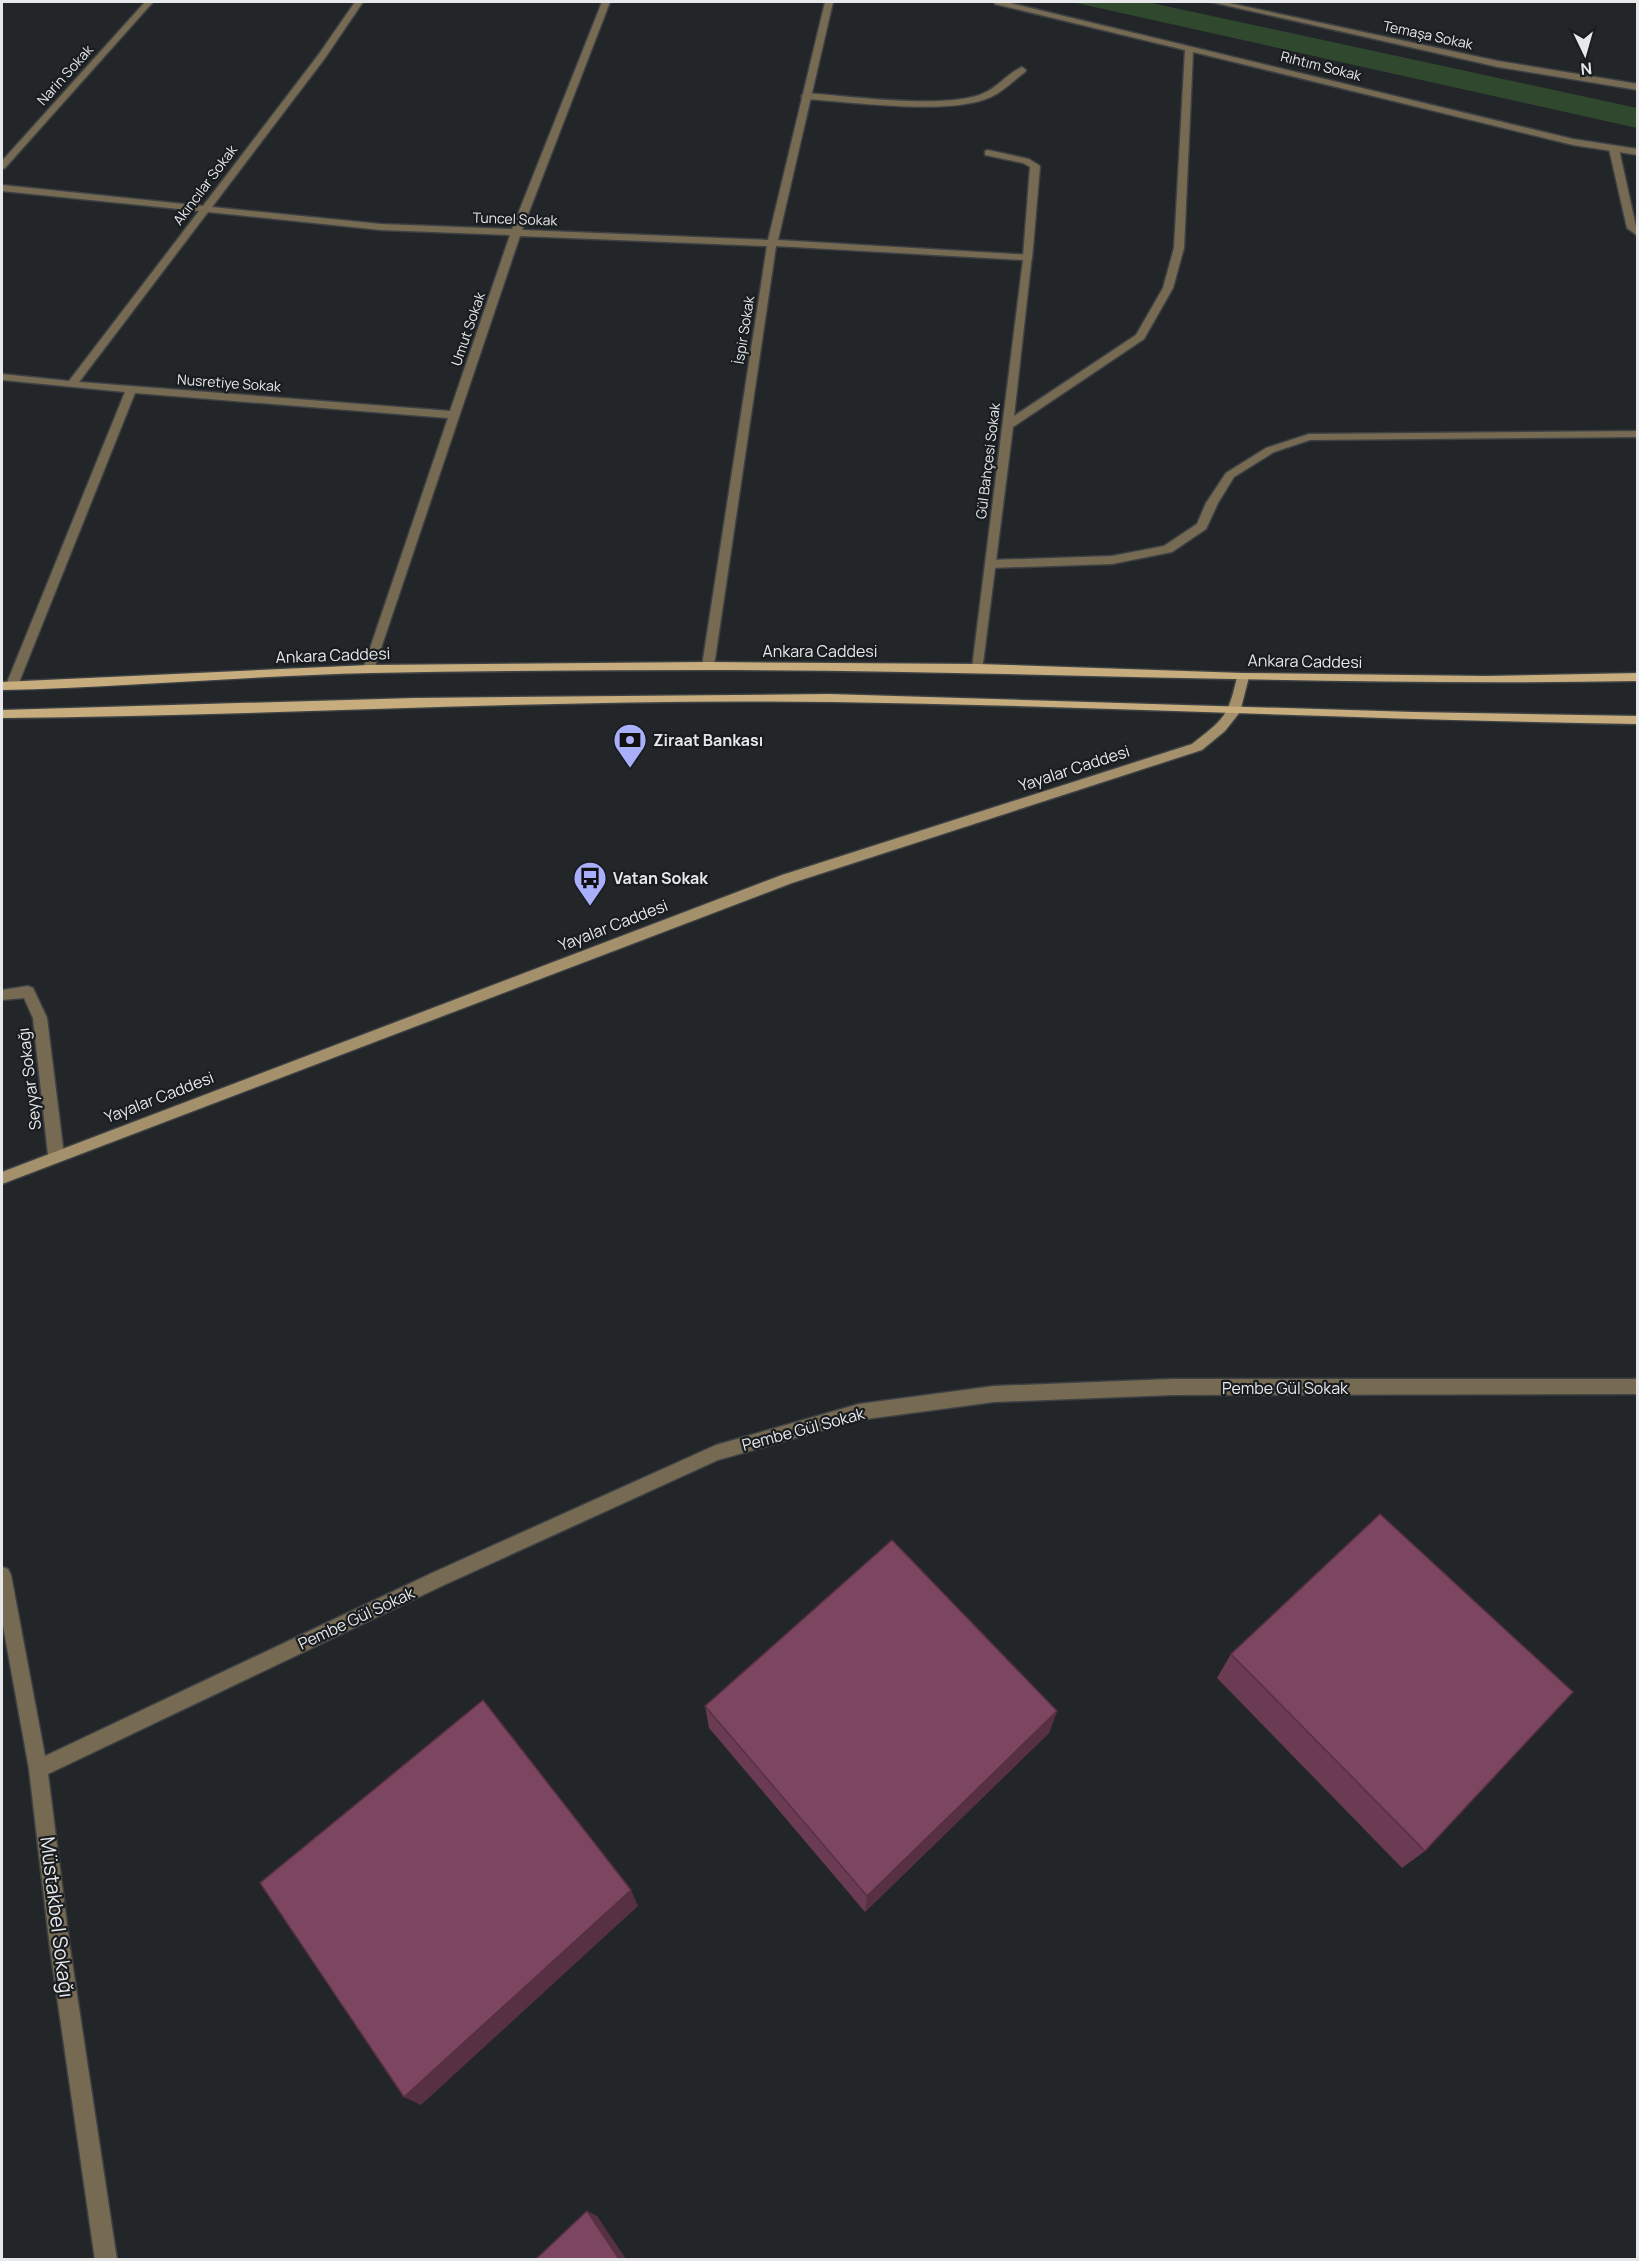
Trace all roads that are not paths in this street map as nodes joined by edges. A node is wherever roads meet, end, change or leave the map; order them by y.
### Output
1 (149, 2) edge
2 (358, 2) edge
3 (606, 2) edge
4 (830, 2) edge
5 (998, 2) edge
6 (1215, 2) edge
7 (1189, 48) junction
8 (1022, 70) dead end
9 (1638, 87) edge
10 (806, 96) junction
11 (1614, 149) junction
12 (1638, 152) edge
13 (988, 153) dead end
14 (2, 166) edge
15 (2, 188) edge
16 (206, 208) junction
17 (516, 233) junction
18 (1638, 233) edge
19 (772, 243) junction
20 (1028, 257) junction
21 (2, 377) edge
22 (71, 385) junction
23 (131, 390) junction
24 (455, 415) junction
25 (1008, 425) junction
26 (1638, 434) edge
27 (991, 564) junction
28 (708, 666) junction
29 (978, 668) junction
30 (369, 669) junction
31 (1243, 677) junction
32 (1638, 677) edge
33 (7, 686) edge
34 (1236, 709) junction
35 (2, 714) edge
36 (1638, 720) edge
37 (2, 996) edge
38 (56, 1155) junction
39 (2, 1178) edge
40 (1638, 1386) edge
41 (2, 1575) edge
42 (38, 1769) junction
43 (106, 2259) edge

1 - 14 street, Narin Sokak
2 - 16 street, Akıncılar Sokak
3 - 17 street, Umut Sokak
4 - 10 street, İspir Sokak
5 - 7 street, Rıhtım Sokak
6 - 9 street, Temaşa Sokak
7 - 11 street, Rıhtım Sokak
7 - 25 street
8 - 10 street
10 - 19 street, İspir Sokak
11 - 12 street, Rıhtım Sokak
11 - 18 street
13 - 20 street, Gül Bahçesi Sokak
15 - 16 street, Tuncel Sokak
16 - 17 street, Tuncel Sokak
16 - 22 street, Akıncılar Sokak
17 - 19 street, Tuncel Sokak
17 - 24 street, Umut Sokak
19 - 20 street, Tuncel Sokak
19 - 28 street, İspir Sokak
20 - 25 street, Gül Bahçesi Sokak
21 - 22 street, Nusretiye Sokak
22 - 23 street, Nusretiye Sokak
23 - 24 street, Nusretiye Sokak
23 - 33 street
24 - 30 street, Umut Sokak
25 - 27 street, Gül Bahçesi Sokak
26 - 27 street
27 - 29 street, Gül Bahçesi Sokak
28 - 29 main road, Ankara Caddesi
28 - 30 main road, Ankara Caddesi
29 - 31 main road, Ankara Caddesi
30 - 33 main road, Ankara Caddesi
31 - 32 main road, Ankara Caddesi
31 - 34 street, Yayalar Caddesi
34 - 35 main road
34 - 36 main road
34 - 38 street, Yayalar Caddesi
37 - 38 street, Seyyar Sokağı
38 - 39 street, Yayalar Caddesi
40 - 42 street, Pembe Gül Sokak
41 - 42 street, Müstakbel Sokağı
42 - 43 street, Müstakbel Sokağı

